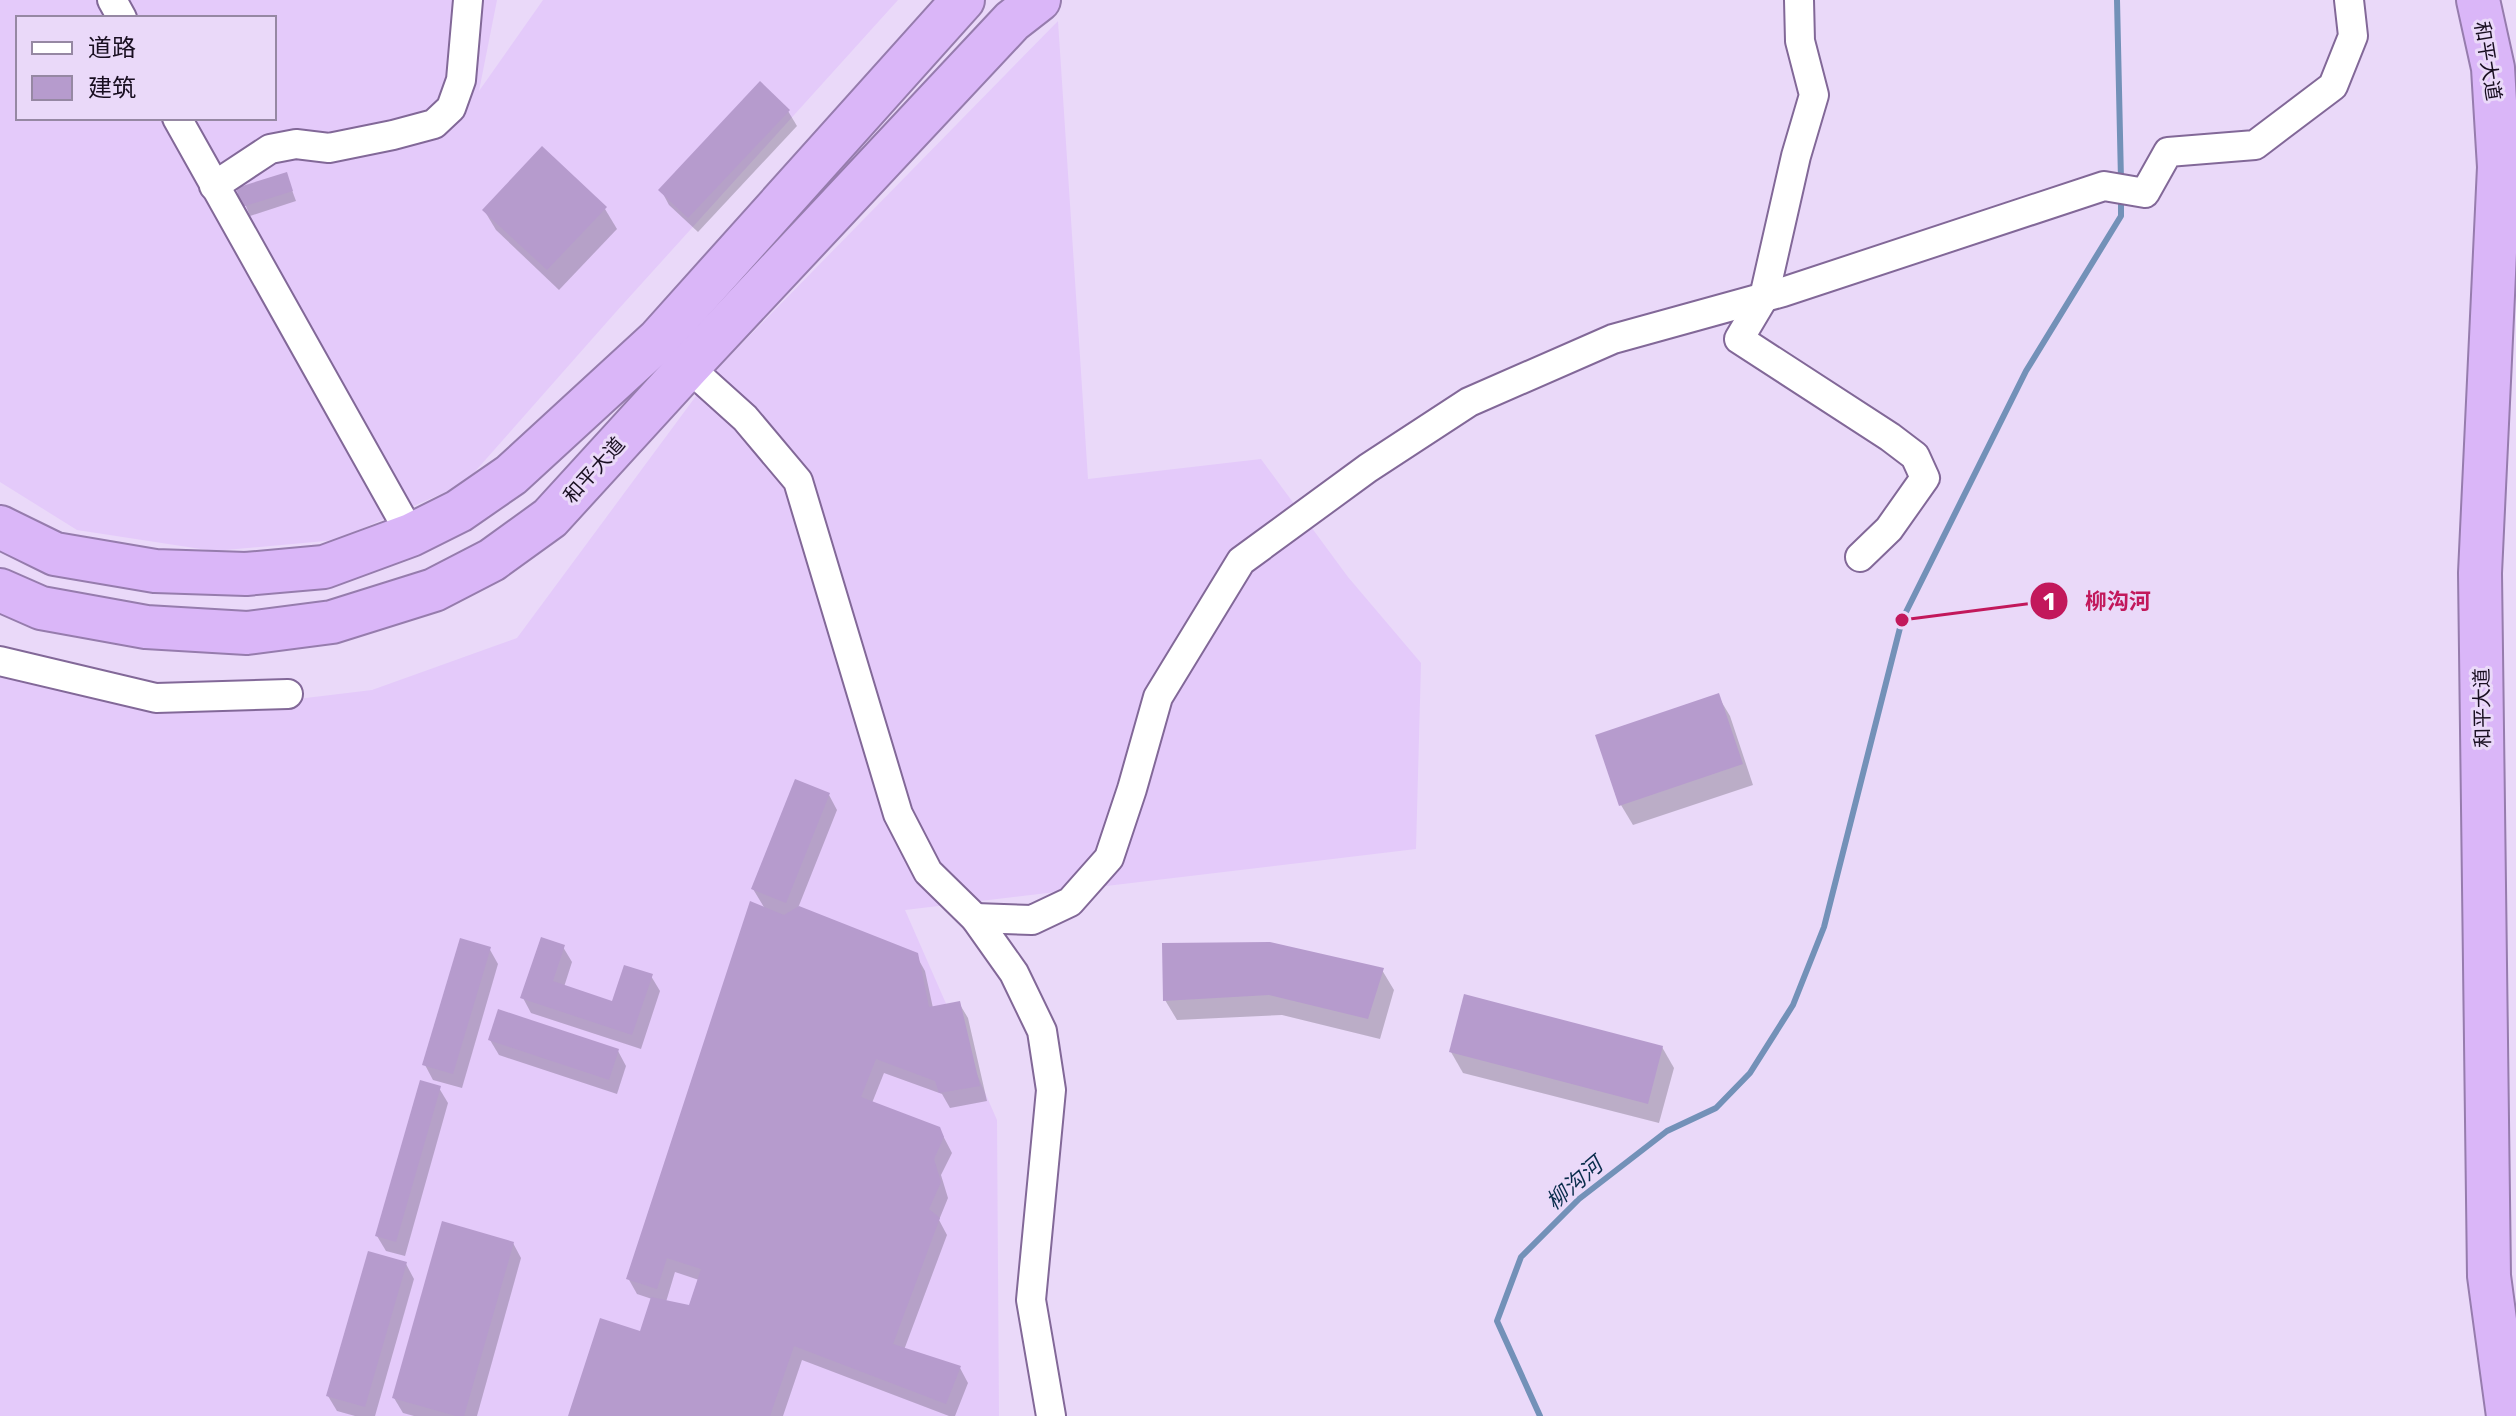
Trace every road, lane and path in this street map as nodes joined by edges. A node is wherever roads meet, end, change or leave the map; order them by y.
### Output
1 (468, 0) edge
2 (963, 0) edge
3 (1039, 0) edge
4 (1799, 0) edge
5 (2349, 0) edge
6 (2478, 0) edge
7 (178, 120) edge
8 (214, 186) junction
9 (1764, 297) junction
10 (673, 354) junction
11 (0, 527) edge
12 (411, 535) junction
13 (1860, 557) dead end
14 (0, 590) edge
15 (0, 661) edge
16 (288, 694) dead end
17 (975, 918) junction
18 (1051, 1416) edge
19 (2508, 1416) edge

1 - 8 street
2 - 10 highway, 和平大道
3 - 10 highway, 和平大道
4 - 9 street
5 - 9 street
6 - 19 highway, 和平大道
7 - 8 street
8 - 12 street
9 - 13 street
9 - 17 street
10 - 12 highway, 和平大道
10 - 14 highway, 和平大道
10 - 17 street
11 - 12 highway, 和平大道
15 - 16 street
17 - 18 street

